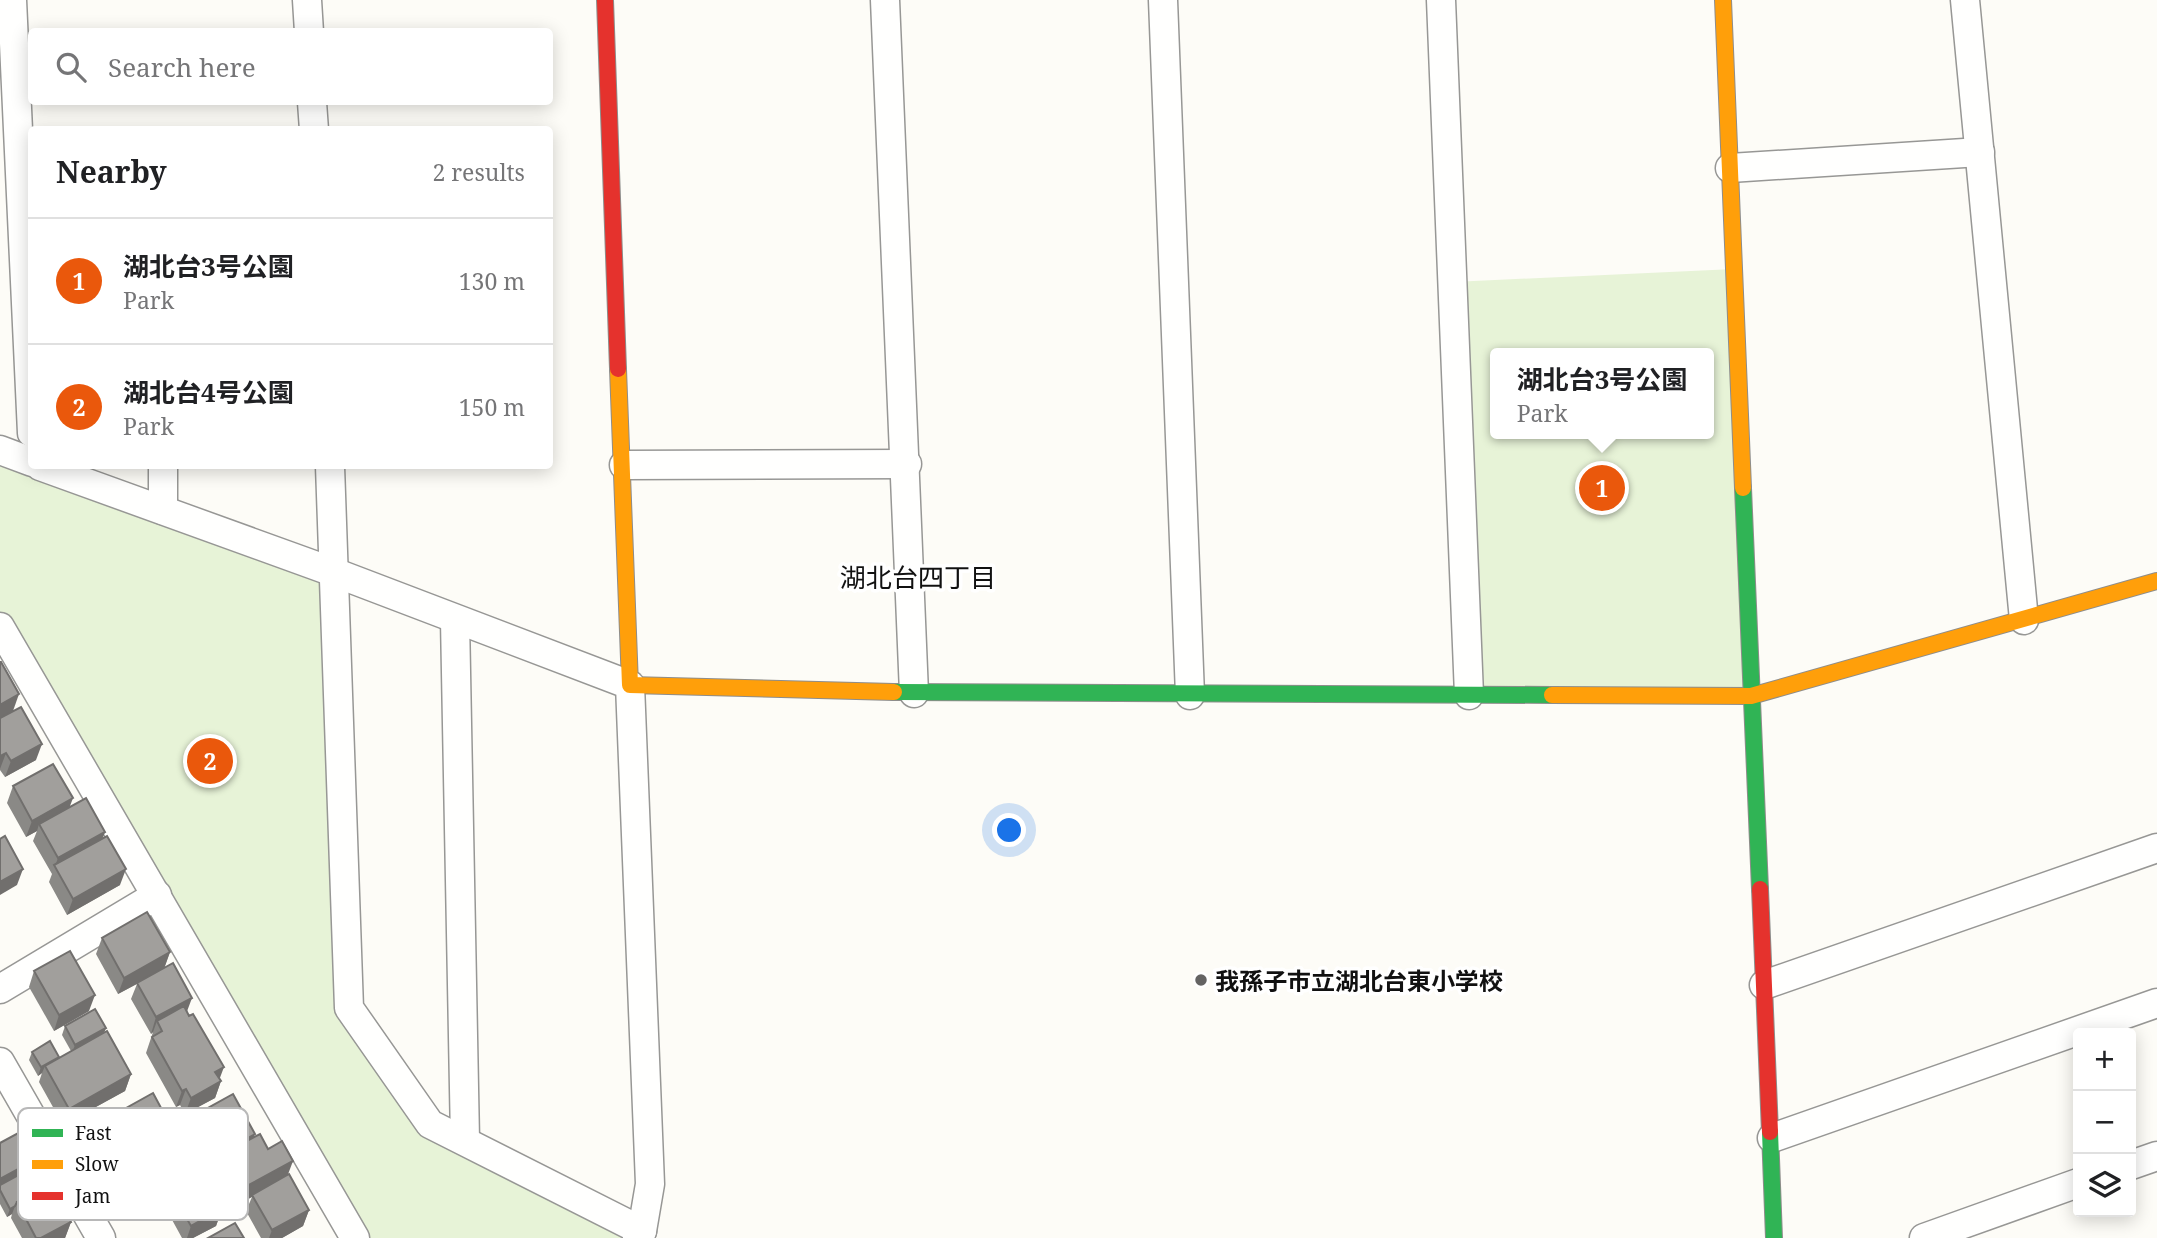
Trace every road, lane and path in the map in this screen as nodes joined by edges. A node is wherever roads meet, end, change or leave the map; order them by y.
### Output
1 (12, 0) edge
2 (307, 0) edge
3 (605, 0) edge
4 (885, 0) edge
5 (1163, 0) edge
6 (1441, 0) edge
7 (1723, 0) edge
8 (1965, 0) edge
9 (309, 28) edge
10 (312, 105) edge
11 (314, 126) edge
12 (1980, 152) junction
13 (1730, 168) junction
14 (28, 346) edge
15 (0, 450) edge
16 (28, 460) edge
17 (906, 464) junction
18 (624, 465) junction
19 (48, 469) edge
20 (163, 469) edge
21 (330, 469) edge
22 (163, 510) junction
23 (335, 573) junction
24 (2157, 581) edge
25 (455, 620) junction
26 (2024, 620) junction
27 (0, 627) edge
28 (630, 685) junction
29 (914, 693) junction
30 (1189, 695) junction
31 (1469, 695) junction
32 (1751, 696) junction
33 (2157, 848) edge
34 (157, 895) junction
35 (1764, 985) junction
36 (0, 989) edge
37 (2157, 1003) edge
38 (0, 1062) edge
39 (27, 1108) edge
40 (1772, 1138) junction
41 (465, 1140) junction
42 (2157, 1156) edge
43 (2136, 1163) edge
44 (2073, 1186) edge
45 (92, 1220) edge
46 (639, 1234) edge
47 (102, 1238) edge
48 (355, 1238) edge
49 (1774, 1238) edge
50 (1924, 1238) edge

1 - 14 street
2 - 9 street
3 - 18 street
4 - 17 street
5 - 30 street
6 - 31 street
7 - 13 street
8 - 12 street
10 - 11 street
12 - 13 street
12 - 26 street
13 - 32 street
15 - 16 street
17 - 18 street
17 - 29 street
18 - 28 street
19 - 22 street
20 - 22 street
21 - 23 street
22 - 23 street
23 - 25 street
23 - 41 street
24 - 26 street
25 - 28 street
25 - 41 street
26 - 32 street
27 - 34 street
28 - 29 street
28 - 46 street
29 - 30 street
30 - 31 street
31 - 32 street
32 - 35 street
33 - 35 street
34 - 36 street
34 - 48 street
35 - 40 street
37 - 40 street
38 - 39 street
40 - 49 street
41 - 46 street
42 - 43 street
44 - 50 street
45 - 47 street

